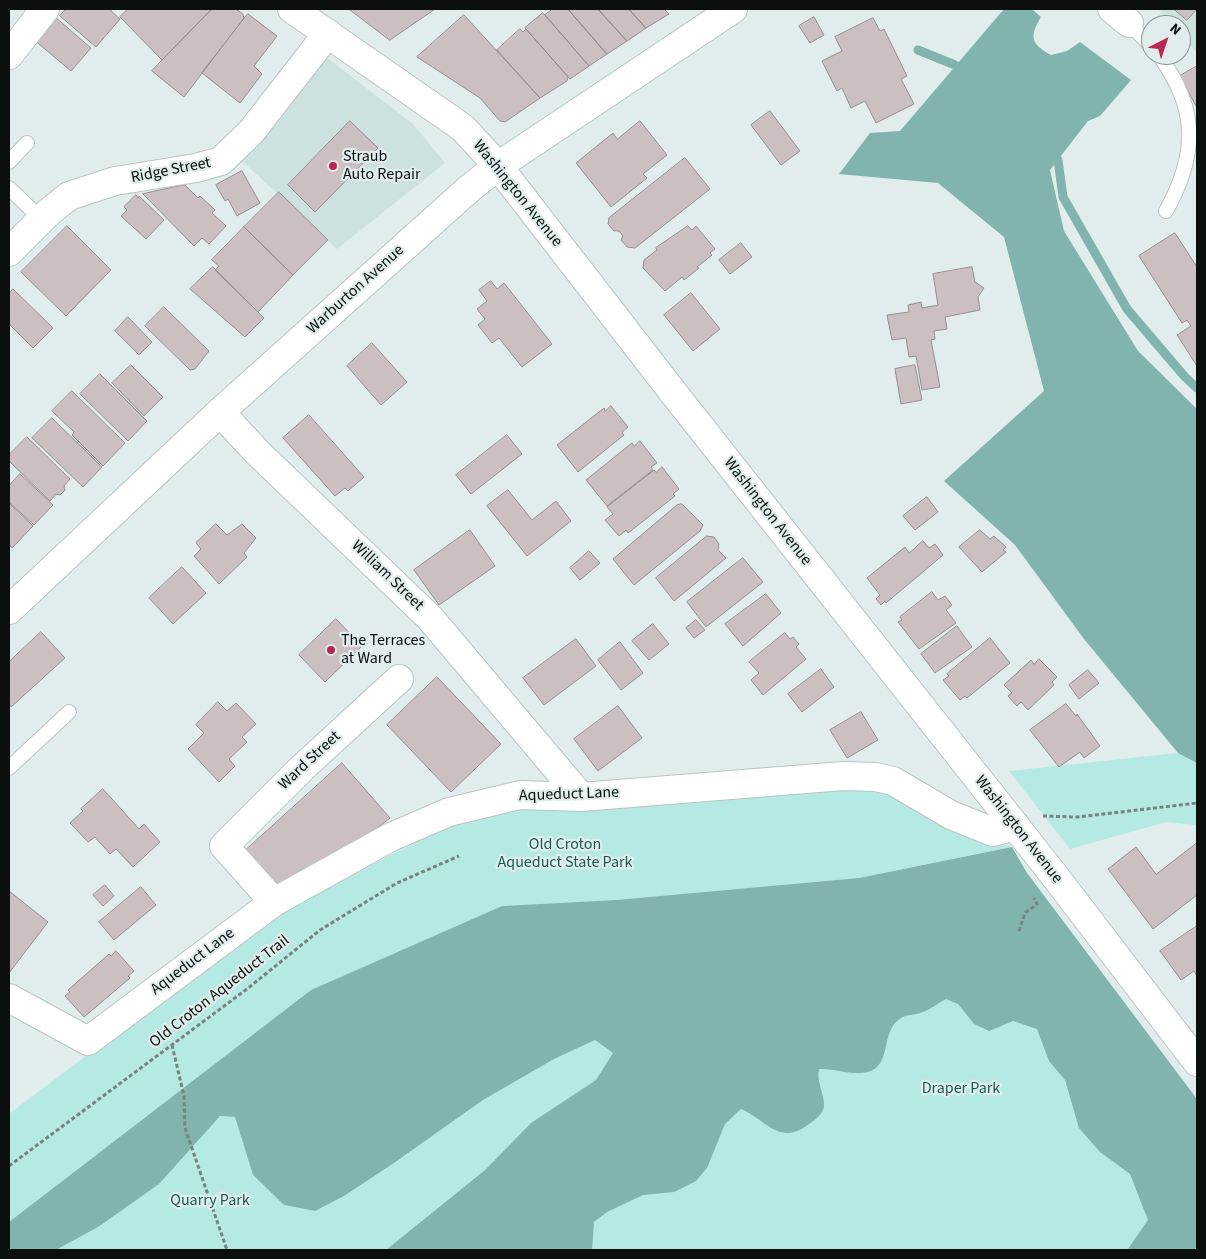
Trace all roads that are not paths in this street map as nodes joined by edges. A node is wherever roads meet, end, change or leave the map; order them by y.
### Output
1 (45, 9) edge
2 (292, 9) edge
3 (734, 9) edge
4 (1121, 16) edge
5 (328, 33) junction
6 (1141, 36) edge
7 (9, 55) edge
8 (1166, 65) edge
9 (27, 143) dead end
10 (9, 162) edge
11 (498, 166) junction
12 (9, 188) edge
13 (1166, 211) dead end
14 (41, 220) junction
15 (9, 252) edge
16 (220, 412) junction
17 (9, 610) edge
18 (399, 679) dead end
19 (70, 712) dead end
20 (9, 768) edge
21 (582, 797) junction
22 (1016, 826) junction
23 (274, 902) junction
24 (9, 998) edge
25 (1197, 1062) edge

1 - 7 street
2 - 5 street, Washington Avenue
3 - 11 street, Warburton Avenue
4 - 6 lane
5 - 11 street, Washington Avenue
5 - 14 street, Ridge Street
8 - 13 lane
9 - 10 lane
11 - 16 street, Warburton Avenue
11 - 22 street, Washington Avenue
12 - 14 lane
14 - 15 street, Ridge Street
16 - 17 street, Warburton Avenue
16 - 21 street, William Street
18 - 23 street, Ward Street
19 - 20 lane
21 - 22 street, Aqueduct Lane
21 - 23 street, Aqueduct Lane
22 - 25 street, Washington Avenue
23 - 24 street, Aqueduct Lane

